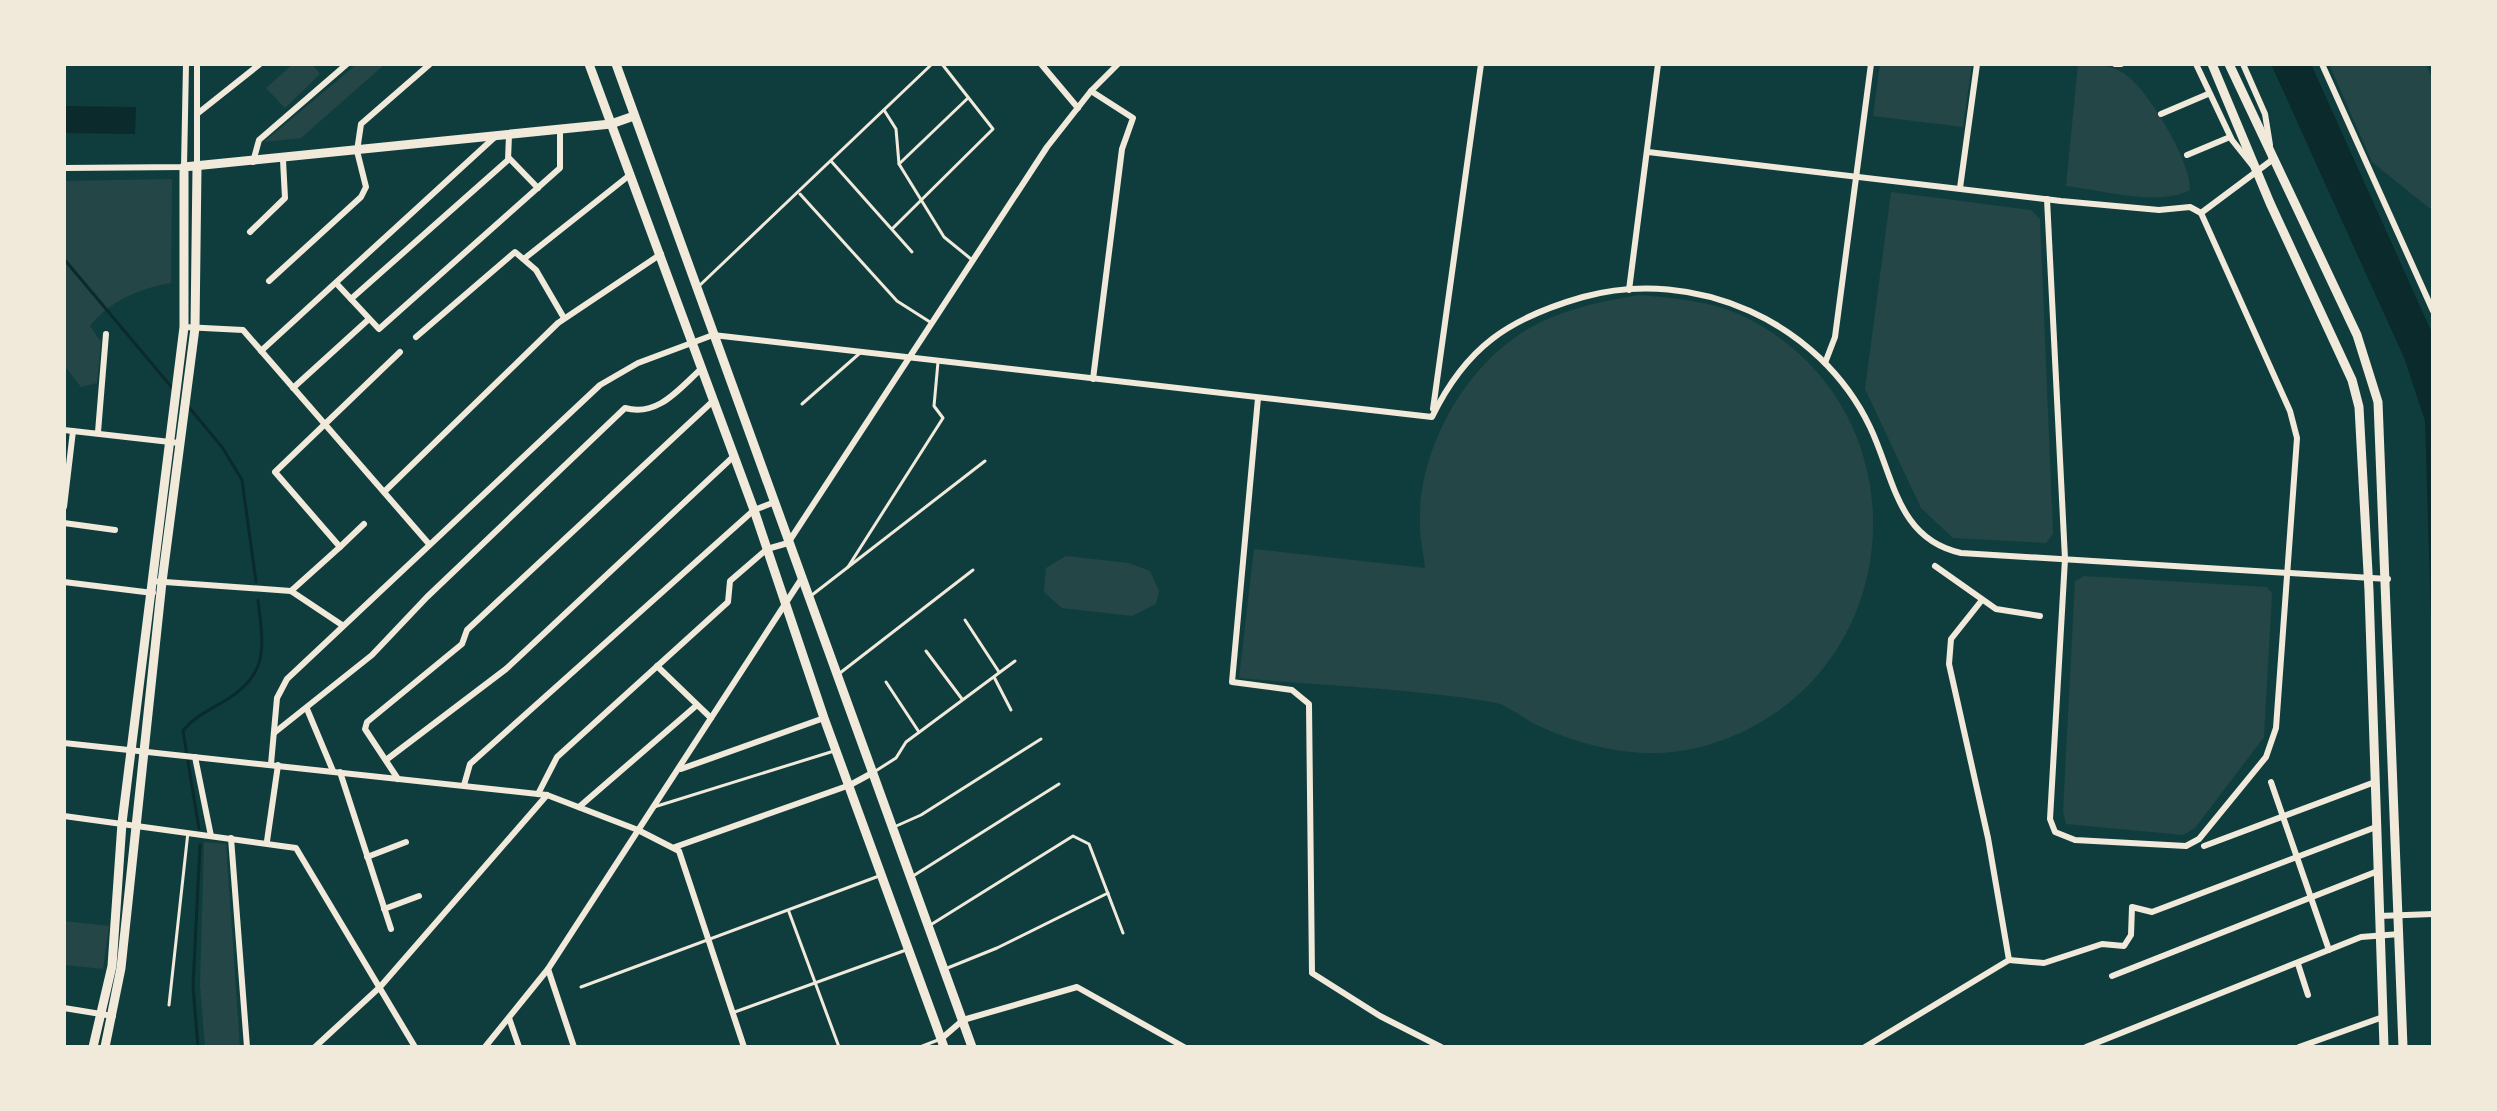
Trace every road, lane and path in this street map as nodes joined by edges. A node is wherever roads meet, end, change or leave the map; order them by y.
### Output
1 (186, 64) edge
2 (197, 64) edge
3 (260, 64) edge
4 (347, 64) edge
5 (430, 64) edge
6 (589, 64) edge
7 (616, 64) edge
8 (932, 64) edge
9 (942, 64) edge
10 (1041, 64) edge
11 (1118, 64) edge
12 (1481, 64) edge
13 (1658, 64) edge
14 (1871, 64) edge
15 (1977, 64) edge
16 (2196, 64) edge
17 (2212, 64) edge
18 (2229, 64) edge
19 (2243, 64) edge
20 (2322, 64) edge
21 (1091, 91) junction
22 (2208, 94) junction
23 (968, 98) junction
24 (1078, 108) junction
25 (884, 110) junction
26 (2161, 114) dead end
27 (197, 115) junction
28 (634, 116) junction
29 (611, 124) junction
30 (560, 129) junction
31 (509, 135) junction
32 (496, 136) junction
33 (2230, 137) junction
34 (357, 151) junction
35 (1648, 152) junction
36 (2187, 155) dead end
37 (509, 158) junction
38 (283, 160) junction
39 (2272, 160) junction
40 (831, 161) junction
41 (253, 162) junction
42 (899, 164) junction
43 (184, 167) junction
44 (197, 167) junction
45 (64, 168) edge
46 (2257, 172) junction
47 (631, 174) junction
48 (1857, 176) junction
49 (538, 188) junction
50 (1960, 188) junction
51 (799, 193) junction
52 (923, 198) junction
53 (2047, 199) junction
54 (2201, 213) junction
55 (892, 229) junction
56 (250, 232) dead end
57 (912, 252) dead end
58 (661, 254) junction
59 (525, 258) junction
60 (974, 261) junction
61 (269, 281) dead end
62 (336, 283) junction
63 (698, 287) junction
64 (1629, 290) junction
65 (351, 299) junction
66 (2433, 311) edge
67 (564, 318) junction
68 (369, 319) junction
69 (933, 324) junction
70 (190, 328) junction
71 (106, 334) dead end
72 (713, 335) junction
73 (416, 337) dead end
74 (692, 342) junction
75 (863, 350) junction
76 (261, 351) junction
77 (400, 352) dead end
78 (913, 356) junction
79 (939, 359) junction
80 (1825, 363) junction
81 (701, 369) junction
82 (1093, 379) junction
83 (293, 388) junction
84 (1258, 398) junction
85 (713, 401) junction
86 (802, 404) dead end
87 (1432, 417) junction
88 (324, 423) junction
89 (64, 430) edge
90 (73, 431) junction
91 (98, 432) junction
92 (173, 442) junction
93 (734, 456) junction
94 (985, 461) dead end
95 (384, 492) junction
96 (775, 502) junction
97 (64, 507) edge
98 (754, 510) junction
99 (64, 523) edge
100 (364, 524) dead end
101 (115, 530) dead end
102 (788, 543) junction
103 (429, 544) junction
104 (340, 547) junction
105 (767, 549) junction
106 (2065, 559) junction
107 (1935, 566) dead end
108 (848, 567) junction
109 (973, 570) dead end
110 (2286, 573) junction
111 (802, 578) junction
112 (2368, 578) junction
113 (2388, 579) junction
114 (64, 582) edge
115 (156, 582) junction
116 (291, 591) junction
117 (149, 593) junction
118 (161, 594) junction
119 (809, 597) junction
120 (1982, 600) junction
121 (785, 604) junction
122 (2040, 616) dead end
123 (965, 620) dead end
124 (342, 625) junction
125 (926, 651) dead end
126 (1015, 661) dead end
127 (657, 666) junction
128 (999, 672) junction
129 (839, 674) junction
130 (994, 677) junction
131 (886, 682) dead end
132 (963, 700) junction
133 (697, 705) junction
134 (307, 709) junction
135 (1011, 710) dead end
136 (711, 718) junction
137 (824, 718) junction
138 (919, 732) junction
139 (274, 733) junction
140 (1041, 739) dead end
141 (64, 743) edge
142 (131, 751) junction
143 (837, 751) junction
144 (143, 752) junction
145 (195, 757) junction
146 (386, 760) junction
147 (274, 764) junction
148 (681, 769) junction
149 (336, 772) junction
150 (874, 772) junction
151 (398, 779) junction
152 (2271, 782) dead end
153 (2375, 782) junction
154 (1059, 784) dead end
155 (464, 785) junction
156 (850, 785) junction
157 (538, 794) junction
158 (547, 795) junction
159 (579, 807) junction
160 (654, 807) junction
161 (64, 816) edge
162 (2283, 817) junction
163 (122, 823) junction
164 (134, 824) junction
165 (893, 827) junction
166 (2376, 827) junction
167 (638, 830) junction
168 (188, 832) junction
169 (211, 836) junction
170 (231, 838) junction
171 (267, 841) junction
172 (406, 842) dead end
173 (2204, 846) dead end
174 (675, 847) junction
175 (367, 857) junction
176 (2296, 857) junction
177 (2378, 871) junction
178 (882, 875) junction
179 (912, 877) junction
180 (1108, 893) junction
181 (419, 896) dead end
182 (2312, 898) junction
183 (384, 909) junction
184 (788, 910) junction
185 (2433, 914) edge
186 (2399, 915) junction
187 (2379, 916) junction
188 (928, 926) junction
189 (391, 929) dead end
190 (1123, 933) dead end
191 (2400, 934) junction
192 (2380, 936) junction
193 (707, 941) junction
194 (909, 949) junction
195 (2329, 950) junction
196 (2009, 960) junction
197 (2298, 964) junction
198 (116, 967) junction
199 (548, 969) junction
200 (944, 969) junction
201 (2112, 976) dead end
202 (815, 983) junction
203 (380, 987) junction
204 (581, 987) dead end
205 (2308, 995) dead end
206 (169, 1005) dead end
207 (64, 1008) edge
208 (732, 1013) junction
209 (102, 1015) junction
210 (113, 1016) junction
211 (2383, 1017) junction
212 (509, 1018) junction
213 (963, 1020) junction
214 (943, 1043) edge
215 (93, 1047) edge
216 (105, 1047) edge
217 (247, 1047) edge
218 (315, 1047) edge
219 (415, 1047) edge
220 (485, 1047) edge
221 (519, 1047) edge
222 (574, 1047) edge
223 (744, 1047) edge
224 (839, 1047) edge
225 (920, 1047) edge
226 (972, 1047) edge
227 (1184, 1047) edge
228 (1441, 1047) edge
229 (1865, 1047) edge
230 (2086, 1047) edge
231 (2299, 1047) edge
232 (2384, 1047) edge
233 (2403, 1047) edge

1 - 43 street
2 - 27 street
3 - 27 street
4 - 41 street
5 - 34 street
6 - 29 main road
7 - 28 main road
8 - 25 lane
9 - 23 lane
10 - 24 street
11 - 21 street
12 - 87 street
13 - 35 street
14 - 48 street
15 - 50 street
16 - 22 street
17 - 46 main road
18 - 39 main road
19 - 39 street
20 - 66 street
21 - 24 street
21 - 82 street
22 - 26 street
22 - 33 street
23 - 42 lane
23 - 52 lane
24 - 60 street
25 - 40 lane
25 - 42 lane
27 - 44 street
28 - 29 main road
28 - 63 main road
29 - 30 main road
29 - 47 main road
30 - 31 main road
30 - 49 street
31 - 32 main road
31 - 37 street
32 - 34 main road
32 - 62 street
33 - 36 street
33 - 46 street
34 - 38 main road
34 - 61 street
35 - 48 street
35 - 64 street
37 - 49 street
37 - 65 street
38 - 41 main road
38 - 56 street
39 - 46 street
39 - 113 main road
40 - 51 lane
40 - 55 lane
41 - 44 main road
42 - 52 lane
43 - 44 main road
43 - 45 street
43 - 70 main road
44 - 70 main road
46 - 54 street
46 - 112 main road
47 - 58 main road
47 - 59 street
48 - 50 street
48 - 80 street
49 - 68 street
50 - 53 street
51 - 63 lane
51 - 69 lane
52 - 55 lane
52 - 60 lane
53 - 54 street
53 - 106 street
54 - 110 street
55 - 57 lane
58 - 67 street
58 - 74 main road
59 - 67 street
59 - 73 street
60 - 69 street
62 - 65 street
62 - 76 street
63 - 72 main road
64 - 80 street
64 - 87 street
65 - 68 street
67 - 95 street
68 - 83 street
69 - 78 street
70 - 76 street
70 - 92 main road
71 - 91 street
72 - 74 street
72 - 75 street
72 - 96 main road
74 - 81 main road
74 - 103 street
75 - 78 street
75 - 86 lane
76 - 83 street
77 - 88 street
78 - 79 street
78 - 102 street
79 - 82 street
79 - 108 lane
80 - 106 street
81 - 85 main road
81 - 134 street
82 - 84 street
83 - 88 street
84 - 87 street
84 - 228 street
85 - 93 main road
85 - 146 street
88 - 95 street
88 - 104 street
89 - 90 street
90 - 91 street
90 - 97 street
91 - 92 street
92 - 115 main road
93 - 98 main road
93 - 146 street
94 - 108 lane
95 - 103 street
96 - 98 street
96 - 102 main road
98 - 105 main road
98 - 155 street
99 - 101 street
100 - 104 street
102 - 105 street
102 - 111 main road
103 - 124 street
104 - 116 street
105 - 121 main road
105 - 127 street
106 - 110 street
106 - 110 street
107 - 120 street
108 - 119 lane
109 - 129 lane
110 - 112 street
111 - 119 main road
111 - 121 street
112 - 113 street
112 - 153 main road
113 - 186 main road
114 - 117 street
115 - 116 street
115 - 117 main road
115 - 118 main road
116 - 124 street
117 - 118 street
117 - 142 main road
118 - 144 main road
119 - 129 main road
120 - 122 street
120 - 196 street
121 - 136 street
121 - 137 main road
123 - 128 lane
124 - 139 street
125 - 132 lane
126 - 128 lane
127 - 133 street
127 - 157 street
128 - 130 lane
129 - 150 main road
130 - 132 lane
130 - 135 lane
131 - 138 lane
132 - 138 lane
133 - 136 street
133 - 159 street
134 - 139 street
134 - 149 street
136 - 148 street
137 - 143 main road
137 - 148 street
138 - 150 lane
139 - 147 street
140 - 165 lane
141 - 142 street
142 - 144 street
142 - 163 main road
143 - 156 main road
143 - 160 lane
144 - 145 street
144 - 164 main road
145 - 147 street
145 - 169 street
146 - 151 street
147 - 149 street
147 - 171 street
148 - 160 street
149 - 151 street
149 - 175 street
150 - 156 street
150 - 165 main road
151 - 155 street
152 - 162 street
153 - 162 street
153 - 166 main road
154 - 179 lane
155 - 157 street
156 - 174 street
156 - 178 main road
157 - 158 street
158 - 159 street
158 - 203 street
159 - 167 street
160 - 167 street
161 - 163 street
162 - 173 street
162 - 176 street
163 - 164 street
163 - 198 main road
164 - 168 street
164 - 198 main road
165 - 179 main road
166 - 176 street
166 - 177 main road
167 - 174 street
167 - 199 street
168 - 169 street
168 - 206 lane
169 - 170 street
170 - 171 street
170 - 217 street
171 - 203 street
172 - 175 street
174 - 193 street
175 - 183 street
176 - 182 street
176 - 196 street
177 - 182 street
177 - 187 main road
178 - 184 lane
178 - 194 main road
179 - 188 main road
180 - 188 lane
180 - 190 lane
180 - 200 lane
181 - 183 street
182 - 195 street
182 - 201 street
183 - 189 street
184 - 193 lane
184 - 202 lane
185 - 186 street
186 - 187 street
186 - 191 main road
187 - 192 main road
188 - 200 main road
191 - 192 street
191 - 233 main road
192 - 195 street
192 - 211 main road
193 - 204 lane
193 - 208 street
194 - 202 lane
194 - 214 main road
195 - 197 street
196 - 229 street
197 - 205 street
197 - 230 street
198 - 209 main road
198 - 210 main road
199 - 212 street
199 - 222 street
200 - 213 main road
202 - 208 lane
202 - 224 lane
203 - 218 street
203 - 219 street
207 - 209 street
208 - 223 street
209 - 210 street
209 - 215 main road
210 - 216 main road
211 - 231 street
211 - 232 main road
212 - 220 street
212 - 221 street
213 - 214 street
213 - 226 main road
213 - 227 street
214 - 225 lane

